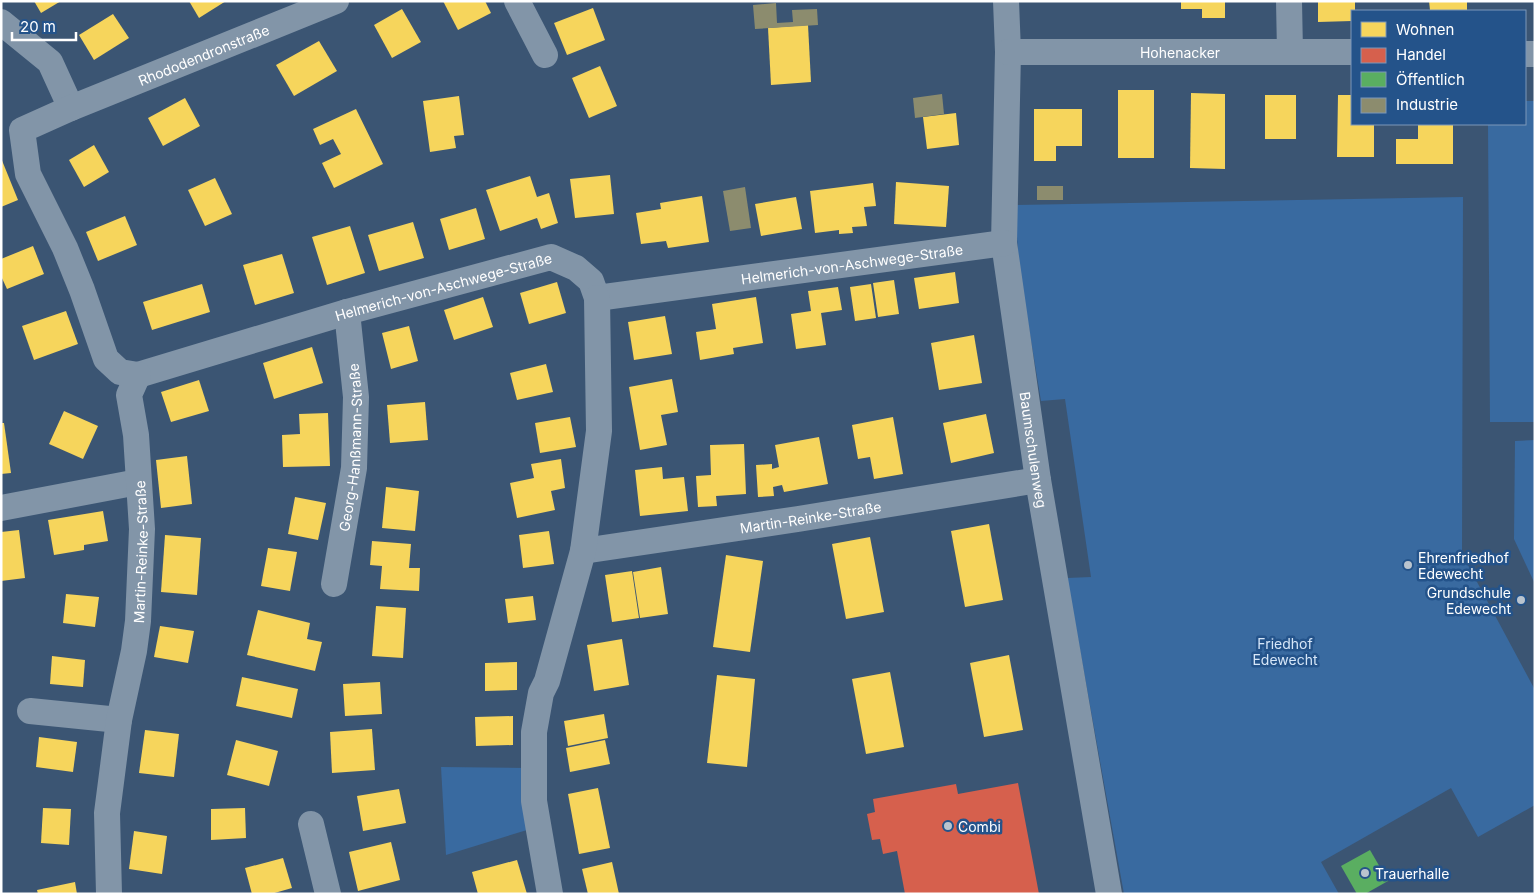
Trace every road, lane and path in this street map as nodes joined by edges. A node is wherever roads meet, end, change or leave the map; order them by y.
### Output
1 (336, 1) edge
2 (517, 1) edge
3 (1006, 1) edge
4 (1289, 1) edge
5 (1, 22) edge
6 (1008, 52) junction
7 (1290, 52) junction
8 (1351, 52) edge
9 (545, 55) dead end
10 (71, 108) junction
11 (1004, 243) junction
12 (597, 298) junction
13 (347, 312) junction
14 (138, 374) junction
15 (1038, 480) junction
16 (138, 482) junction
17 (1, 508) edge
18 (583, 551) junction
19 (334, 584) dead end
20 (30, 711) dead end
21 (119, 720) junction
22 (311, 824) dead end
23 (109, 894) edge
24 (328, 894) edge
25 (550, 894) edge
26 (1109, 894) edge

1 - 10 street, Rhododendronstraße
2 - 9 street
3 - 6 street, Baumschulenweg
4 - 7 street
5 - 10 street
6 - 7 street, Hohenacker
6 - 11 street, Baumschulenweg
7 - 8 street, Hohenacker
10 - 14 street, Rhododendronstraße
11 - 12 street, Helmerich-von-Aschwege-Straße
11 - 15 street, Baumschulenweg
12 - 13 street, Helmerich-von-Aschwege-Straße
12 - 18 street
13 - 14 street, Helmerich-von-Aschwege-Straße
13 - 19 street, Georg-Hanßmann-Straße
14 - 16 street, Martin-Reinke-Straße
15 - 18 street, Martin-Reinke-Straße
15 - 26 street, Baumschulenweg
16 - 17 street
16 - 21 street, Martin-Reinke-Straße
18 - 25 street
20 - 21 street
21 - 23 street, Martin-Reinke-Straße
22 - 24 street

